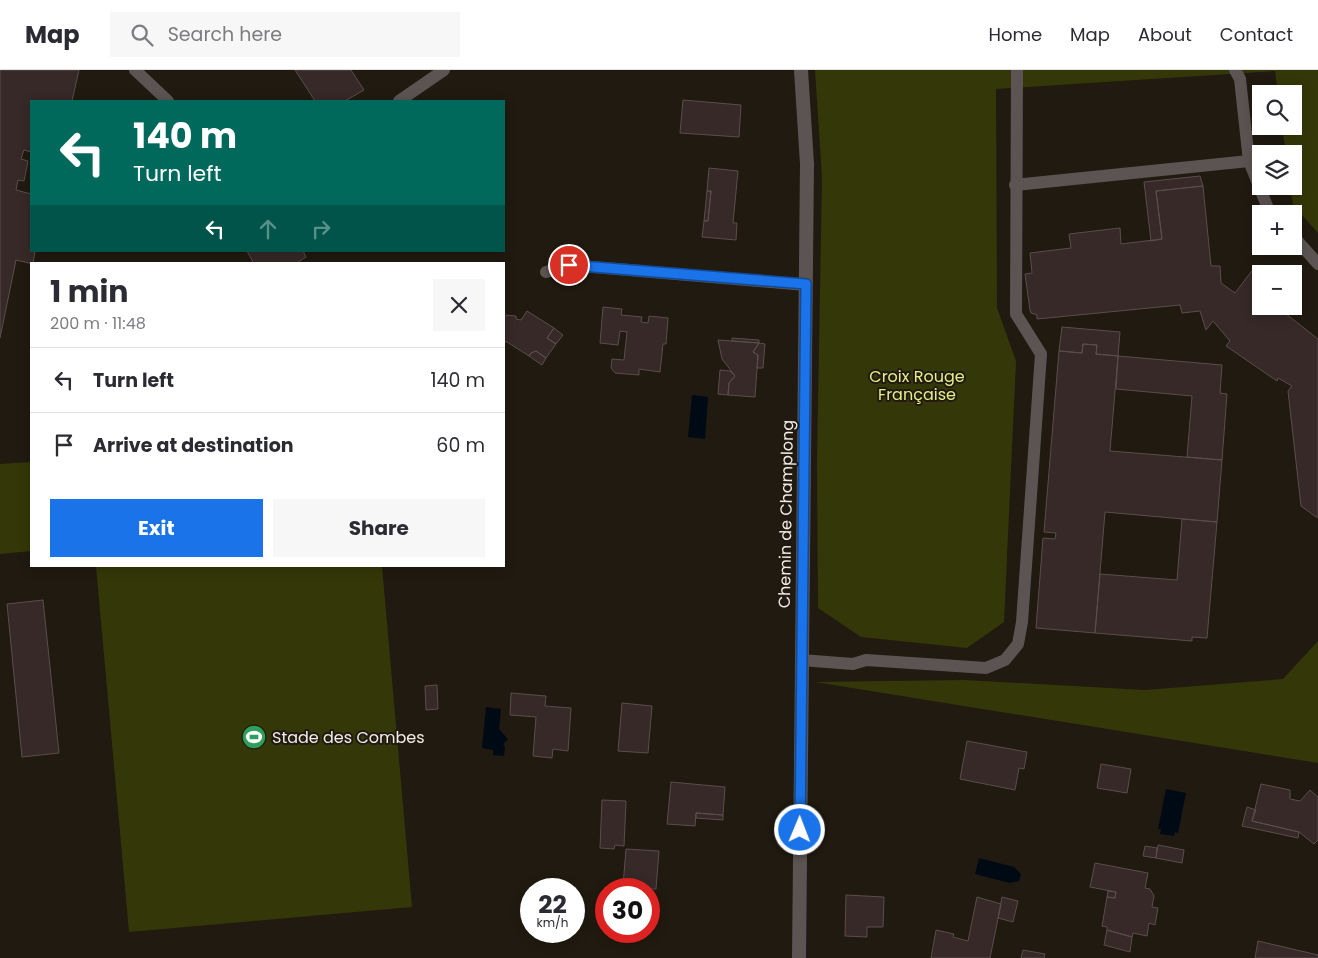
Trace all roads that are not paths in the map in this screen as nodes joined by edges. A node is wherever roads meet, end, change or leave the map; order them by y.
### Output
1 (135, 70) edge
2 (444, 70) edge
3 (801, 70) edge
4 (1017, 70) edge
5 (1235, 70) edge
6 (167, 100) edge
7 (401, 100) edge
8 (1249, 161) junction
9 (1016, 185) junction
10 (1268, 205) edge
11 (1302, 246) edge
12 (1318, 264) edge
13 (546, 272) dead end
14 (806, 284) junction
15 (801, 660) junction
16 (799, 958) edge

1 - 6 lane
2 - 7 lane
3 - 14 street, Chemin de Champlong
4 - 9 lane
5 - 8 lane
8 - 9 lane
8 - 10 lane
9 - 15 lane
11 - 12 lane
13 - 14 lane
14 - 15 street, Chemin de Champlong
15 - 16 street, Chemin de Champlong

